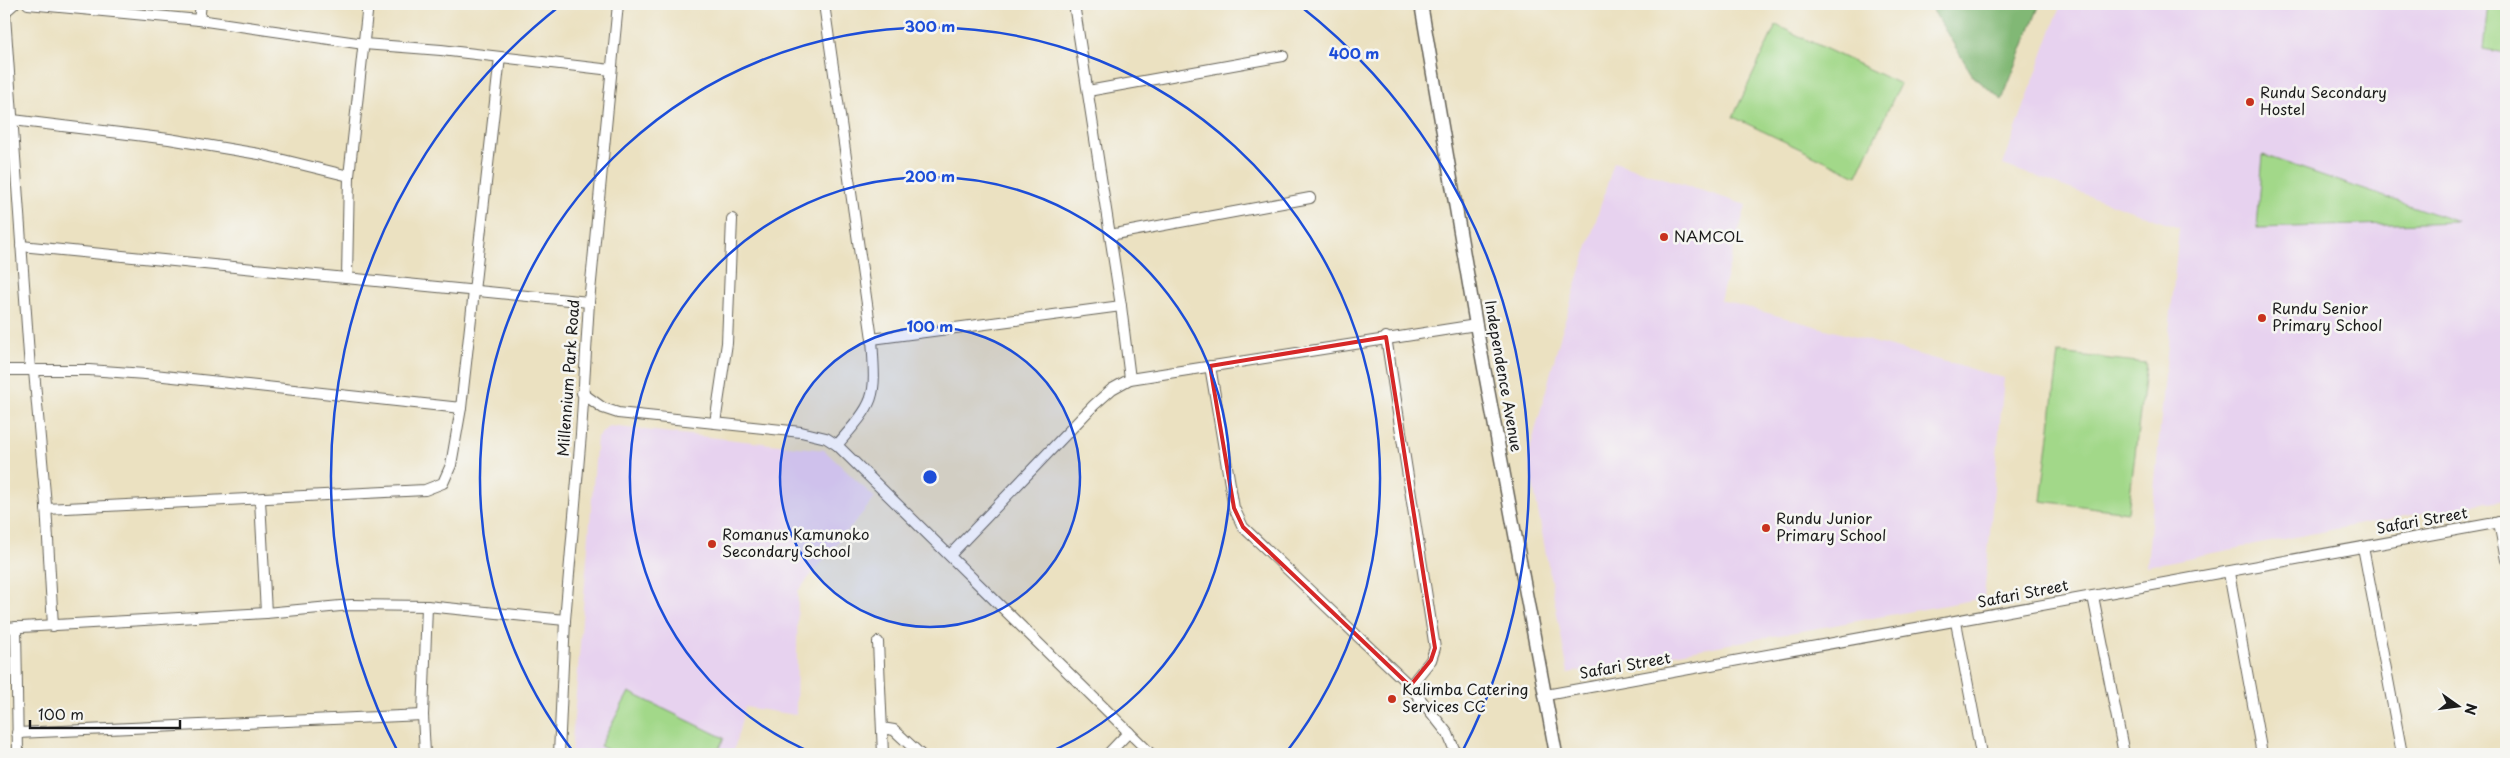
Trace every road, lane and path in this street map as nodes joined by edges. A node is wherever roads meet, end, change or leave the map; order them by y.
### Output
1 (14, 4) edge
2 (28, 4) edge
3 (201, 4) edge
4 (368, 4) edge
5 (618, 4) edge
6 (824, 4) edge
7 (1074, 4) edge
8 (1421, 4) edge
9 (72, 6) edge
10 (199, 20) junction
11 (364, 44) junction
12 (1283, 56) dead end
13 (500, 57) junction
14 (611, 70) junction
15 (1088, 91) junction
16 (13, 120) junction
17 (349, 176) junction
18 (1310, 198) dead end
19 (732, 219) dead end
20 (1110, 235) junction
21 (21, 246) junction
22 (347, 277) junction
23 (474, 291) junction
24 (589, 302) junction
25 (1121, 306) junction
26 (1476, 325) junction
27 (1386, 337) junction
28 (872, 339) junction
29 (1210, 366) junction
30 (4, 370) edge
31 (32, 370) junction
32 (1130, 379) junction
33 (582, 393) junction
34 (461, 408) junction
35 (715, 423) junction
36 (837, 445) junction
37 (260, 500) junction
38 (46, 509) junction
39 (2503, 522) edge
40 (2363, 546) junction
41 (950, 555) junction
42 (2506, 560) edge
43 (2229, 573) junction
44 (2093, 596) junction
45 (427, 606) junction
46 (266, 613) junction
47 (565, 620) junction
48 (1956, 622) junction
49 (53, 626) junction
50 (16, 627) junction
51 (4, 628) edge
52 (878, 642) dead end
53 (1410, 686) junction
54 (1546, 696) junction
55 (423, 716) junction
56 (882, 728) junction
57 (1129, 732) junction
58 (17, 734) junction
59 (18, 754) edge
60 (425, 754) edge
61 (559, 754) edge
62 (883, 754) edge
63 (920, 754) edge
64 (1108, 754) edge
65 (1151, 754) edge
66 (1456, 754) edge
67 (1556, 754) edge
68 (1981, 754) edge
69 (2124, 754) edge
70 (2262, 754) edge
71 (2402, 754) edge

1 - 16 street
2 - 9 street
3 - 10 street
4 - 11 street
5 - 14 street, Millennium Park Road
6 - 28 street
7 - 15 street
8 - 26 street, Independence Avenue
9 - 10 street
10 - 11 street
11 - 13 street
11 - 17 street
12 - 15 street
13 - 14 street
13 - 23 street
14 - 24 street, Millennium Park Road
15 - 20 street
16 - 17 street
16 - 21 street
17 - 22 street
18 - 20 street
19 - 35 street
20 - 25 street
21 - 22 street
21 - 31 street
22 - 23 street
23 - 24 street
23 - 34 street
24 - 33 street, Millennium Park Road
25 - 28 street
25 - 32 street
26 - 27 street
26 - 54 street, Independence Avenue
27 - 29 street
27 - 53 street
28 - 36 street
29 - 32 street
29 - 53 street
30 - 31 street
31 - 34 street
31 - 38 street
32 - 41 street
33 - 35 street
33 - 47 street, Millennium Park Road
34 - 37 street
35 - 36 street
36 - 41 street
37 - 38 street
37 - 46 street
38 - 49 street
39 - 40 street, Safari Street
39 - 42 street
40 - 43 street, Safari Street
40 - 71 street
41 - 57 street
43 - 44 street, Safari Street
43 - 70 street
44 - 48 street, Safari Street
44 - 69 street
45 - 46 street
45 - 47 street
45 - 55 street
46 - 49 street
47 - 61 street, Millennium Park Road
48 - 54 street, Safari Street
48 - 68 street
49 - 50 street
50 - 51 street
50 - 58 street
52 - 56 street
53 - 66 street
54 - 67 street, Independence Avenue
55 - 58 street
55 - 60 street
56 - 62 street
56 - 63 street
57 - 64 street
57 - 65 street
58 - 59 street

